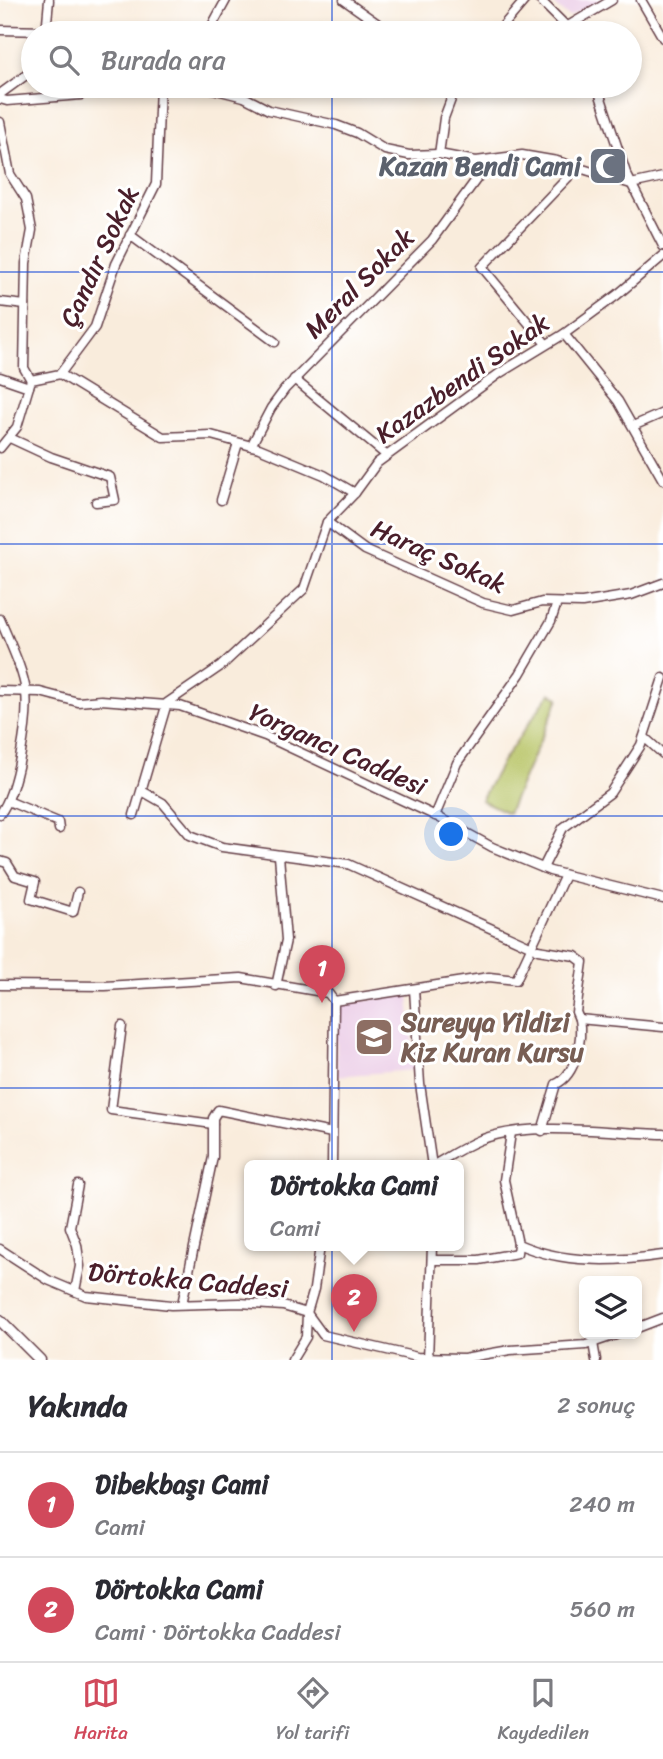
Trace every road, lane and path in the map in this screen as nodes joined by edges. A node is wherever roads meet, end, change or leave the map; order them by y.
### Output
1 (49, 0) edge
2 (226, 0) edge
3 (344, 0) edge
4 (525, 0) edge
5 (540, 0) edge
6 (612, 0) edge
7 (641, 0) edge
8 (47, 21) edge
9 (215, 21) edge
10 (374, 21) edge
11 (507, 21) edge
12 (561, 21) edge
13 (583, 21) edge
14 (0, 30) edge
15 (21, 31) edge
16 (663, 38) edge
17 (21, 80) edge
18 (0, 97) edge
19 (44, 98) edge
20 (160, 98) edge
21 (246, 98) edge
22 (452, 98) edge
23 (601, 98) edge
24 (0, 122) edge
25 (439, 154) junction
26 (505, 157) junction
27 (577, 168) junction
28 (663, 177) edge
29 (631, 184) junction
30 (130, 235) junction
31 (663, 246) edge
32 (663, 256) edge
33 (0, 302) edge
34 (25, 305) junction
35 (564, 334) junction
36 (275, 342) dead end
37 (546, 344) junction
38 (60, 374) junction
39 (0, 377) edge
40 (294, 379) junction
41 (30, 383) junction
42 (663, 413) edge
43 (634, 426) junction
44 (10, 438) junction
45 (238, 443) junction
46 (251, 446) junction
47 (0, 448) edge
48 (386, 455) junction
49 (663, 480) edge
50 (355, 493) junction
51 (221, 500) dead end
52 (96, 502) dead end
53 (327, 522) junction
54 (663, 583) edge
55 (557, 603) junction
56 (0, 619) edge
57 (663, 678) edge
58 (0, 691) edge
59 (26, 691) junction
60 (167, 703) junction
61 (644, 737) junction
62 (663, 754) edge
63 (142, 791) junction
64 (8, 802) junction
65 (0, 814) edge
66 (134, 815) dead end
67 (435, 816) junction
68 (59, 829) dead end
69 (279, 856) junction
70 (0, 861) edge
71 (543, 868) junction
72 (565, 875) junction
73 (78, 892) dead end
74 (663, 899) edge
75 (534, 948) junction
76 (0, 985) edge
77 (276, 986) junction
78 (414, 989) junction
79 (334, 1001) junction
80 (579, 1019) junction
81 (122, 1026) dead end
82 (663, 1027) edge
83 (213, 1124) junction
84 (542, 1131) junction
85 (332, 1133) junction
86 (511, 1133) junction
87 (663, 1134) edge
88 (332, 1160) edge
89 (431, 1160) edge
90 (443, 1160) edge
91 (78, 1185) dead end
92 (518, 1244) junction
93 (0, 1249) edge
94 (319, 1251) edge
95 (432, 1251) edge
96 (663, 1255) edge
97 (432, 1260) junction
98 (75, 1291) junction
99 (183, 1304) junction
100 (307, 1313) junction
101 (663, 1318) edge
102 (0, 1323) edge
103 (642, 1326) edge
104 (605, 1339) edge
105 (593, 1343) junction
106 (506, 1355) edge
107 (428, 1359) edge
108 (35, 1360) edge
109 (40, 1360) edge
110 (292, 1360) edge
111 (596, 1360) edge

1 - 8 street
2 - 9 street
3 - 10 street
4 - 11 street
5 - 12 street
6 - 13 street
7 - 16 street
14 - 15 street
17 - 18 street
18 - 19 street
20 - 30 street, Çandır Sokak
21 - 25 street
22 - 25 street
23 - 29 street
24 - 34 street
25 - 26 street
26 - 27 street
26 - 40 street, Meral Sokak
27 - 29 street
27 - 37 street
28 - 29 street
29 - 31 street
30 - 36 street
30 - 38 street, Çandır Sokak
32 - 35 street, Kazazbendi Sokak
33 - 34 street
34 - 41 street
35 - 37 street, Kazazbendi Sokak
35 - 43 street
37 - 48 street, Kazazbendi Sokak
38 - 41 street
38 - 45 street
39 - 41 street
40 - 46 street, Meral Sokak
40 - 48 street
41 - 44 street
42 - 43 street
43 - 49 street
44 - 47 street
44 - 52 street
45 - 46 street
45 - 51 street
46 - 50 street
48 - 50 street, Kazazbendi Sokak
50 - 53 street, Kazazbendi Sokak
53 - 55 street, Haraç Sokak
53 - 60 street, Kazazbendi Sokak
54 - 55 street, Haraç Sokak
55 - 67 street
56 - 59 street
57 - 61 street
58 - 59 street, Yorgancı Caddesi
59 - 60 street, Yorgancı Caddesi
59 - 64 street
60 - 63 street
60 - 67 street, Yorgancı Caddesi
61 - 62 street
61 - 71 street
63 - 66 street
63 - 69 street
64 - 65 street
64 - 68 street
67 - 71 street, Yorgancı Caddesi
69 - 75 street
69 - 77 street
70 - 73 street
71 - 72 street, Yorgancı Caddesi
72 - 74 street, Yorgancı Caddesi
72 - 75 street
75 - 78 street
75 - 80 street
76 - 77 street
77 - 79 street
78 - 79 street
78 - 89 street
79 - 85 street
80 - 82 street
80 - 84 street
81 - 83 street
83 - 85 street
83 - 99 street
84 - 86 street
84 - 87 street
85 - 88 street
86 - 90 street
86 - 92 street
91 - 98 street
92 - 96 street
92 - 97 street
93 - 98 street, Dörtokka Caddesi
94 - 100 street
95 - 97 street
97 - 107 street
98 - 99 street, Dörtokka Caddesi
99 - 100 street, Dörtokka Caddesi
100 - 107 street, Dörtokka Caddesi
100 - 110 street
101 - 103 street
102 - 108 main road
102 - 109 main road
104 - 105 street, Dörtokka Caddesi
105 - 106 street, Dörtokka Caddesi
105 - 111 street
106 - 107 street, Dörtokka Caddesi

